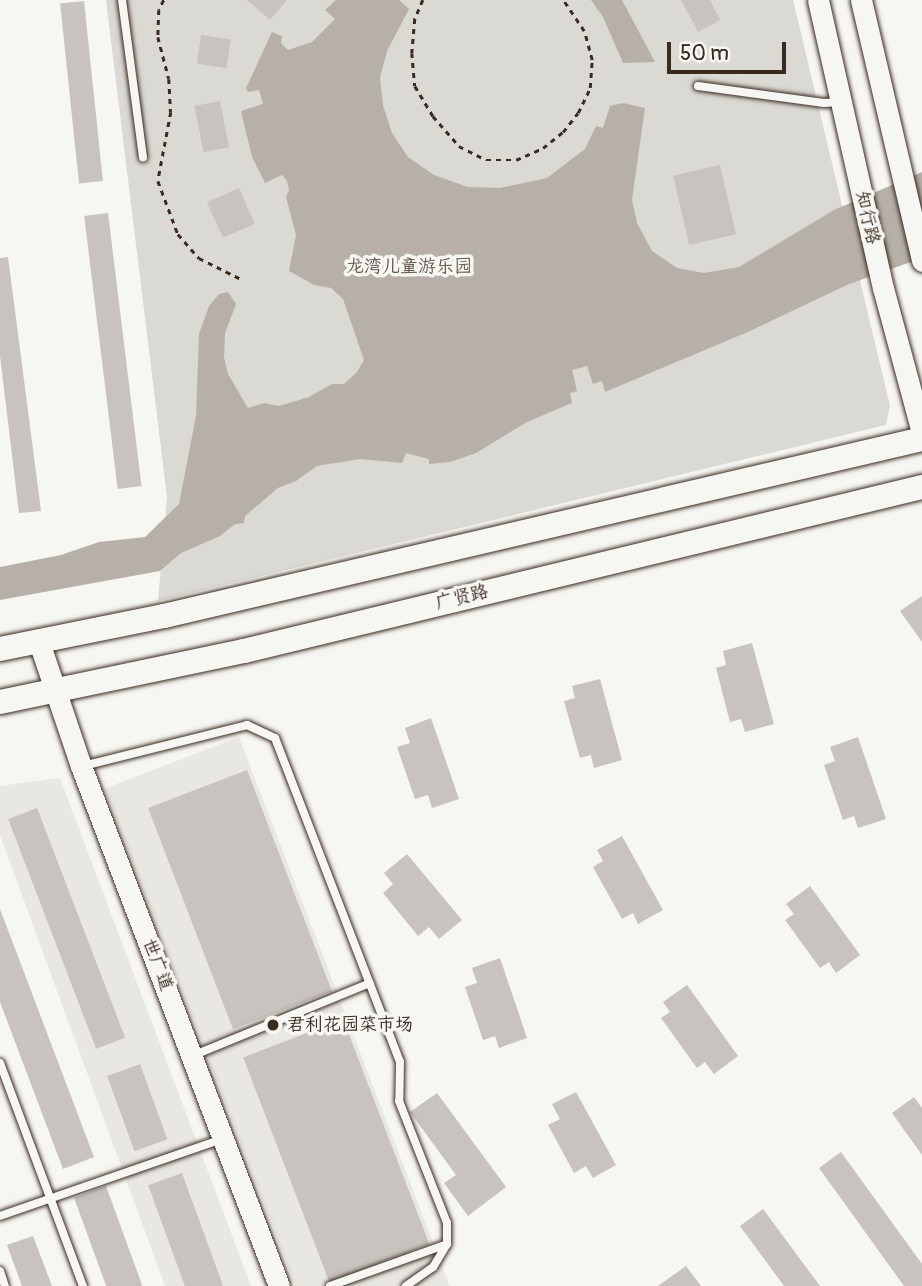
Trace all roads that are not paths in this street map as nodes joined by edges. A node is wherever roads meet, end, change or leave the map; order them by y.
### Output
1 (122, 0) edge
2 (818, 0) edge
3 (861, 0) edge
4 (698, 86) dead end
5 (841, 102) junction
6 (144, 158) dead end
7 (922, 261) edge
8 (922, 436) edge
9 (922, 487) edge
10 (39, 642) junction
11 (0, 649) edge
12 (56, 692) junction
13 (0, 702) edge
14 (80, 766) junction
15 (370, 983) junction
16 (191, 1056) junction
17 (0, 1063) edge
18 (223, 1138) junction
19 (52, 1198) junction
20 (0, 1216) edge
21 (447, 1244) junction
22 (0, 1271) edge
23 (5, 1286) edge
24 (83, 1286) edge
25 (279, 1286) edge
26 (330, 1286) edge
27 (407, 1286) edge

1 - 6 lane
2 - 5 main road, 知行路
3 - 7 main road
4 - 5 lane
5 - 8 main road, 知行路
8 - 10 main road
9 - 12 main road, 广贤路
10 - 11 main road
10 - 12 main road, 世广道
12 - 13 main road, 广贤路
12 - 14 main road, 世广道
14 - 15 lane
14 - 16 main road, 世广道
15 - 16 lane
15 - 21 lane
16 - 18 main road, 世广道
17 - 19 lane
18 - 19 lane
18 - 25 main road, 世广道
19 - 20 lane
19 - 24 lane
21 - 26 lane
21 - 27 lane
22 - 23 lane

